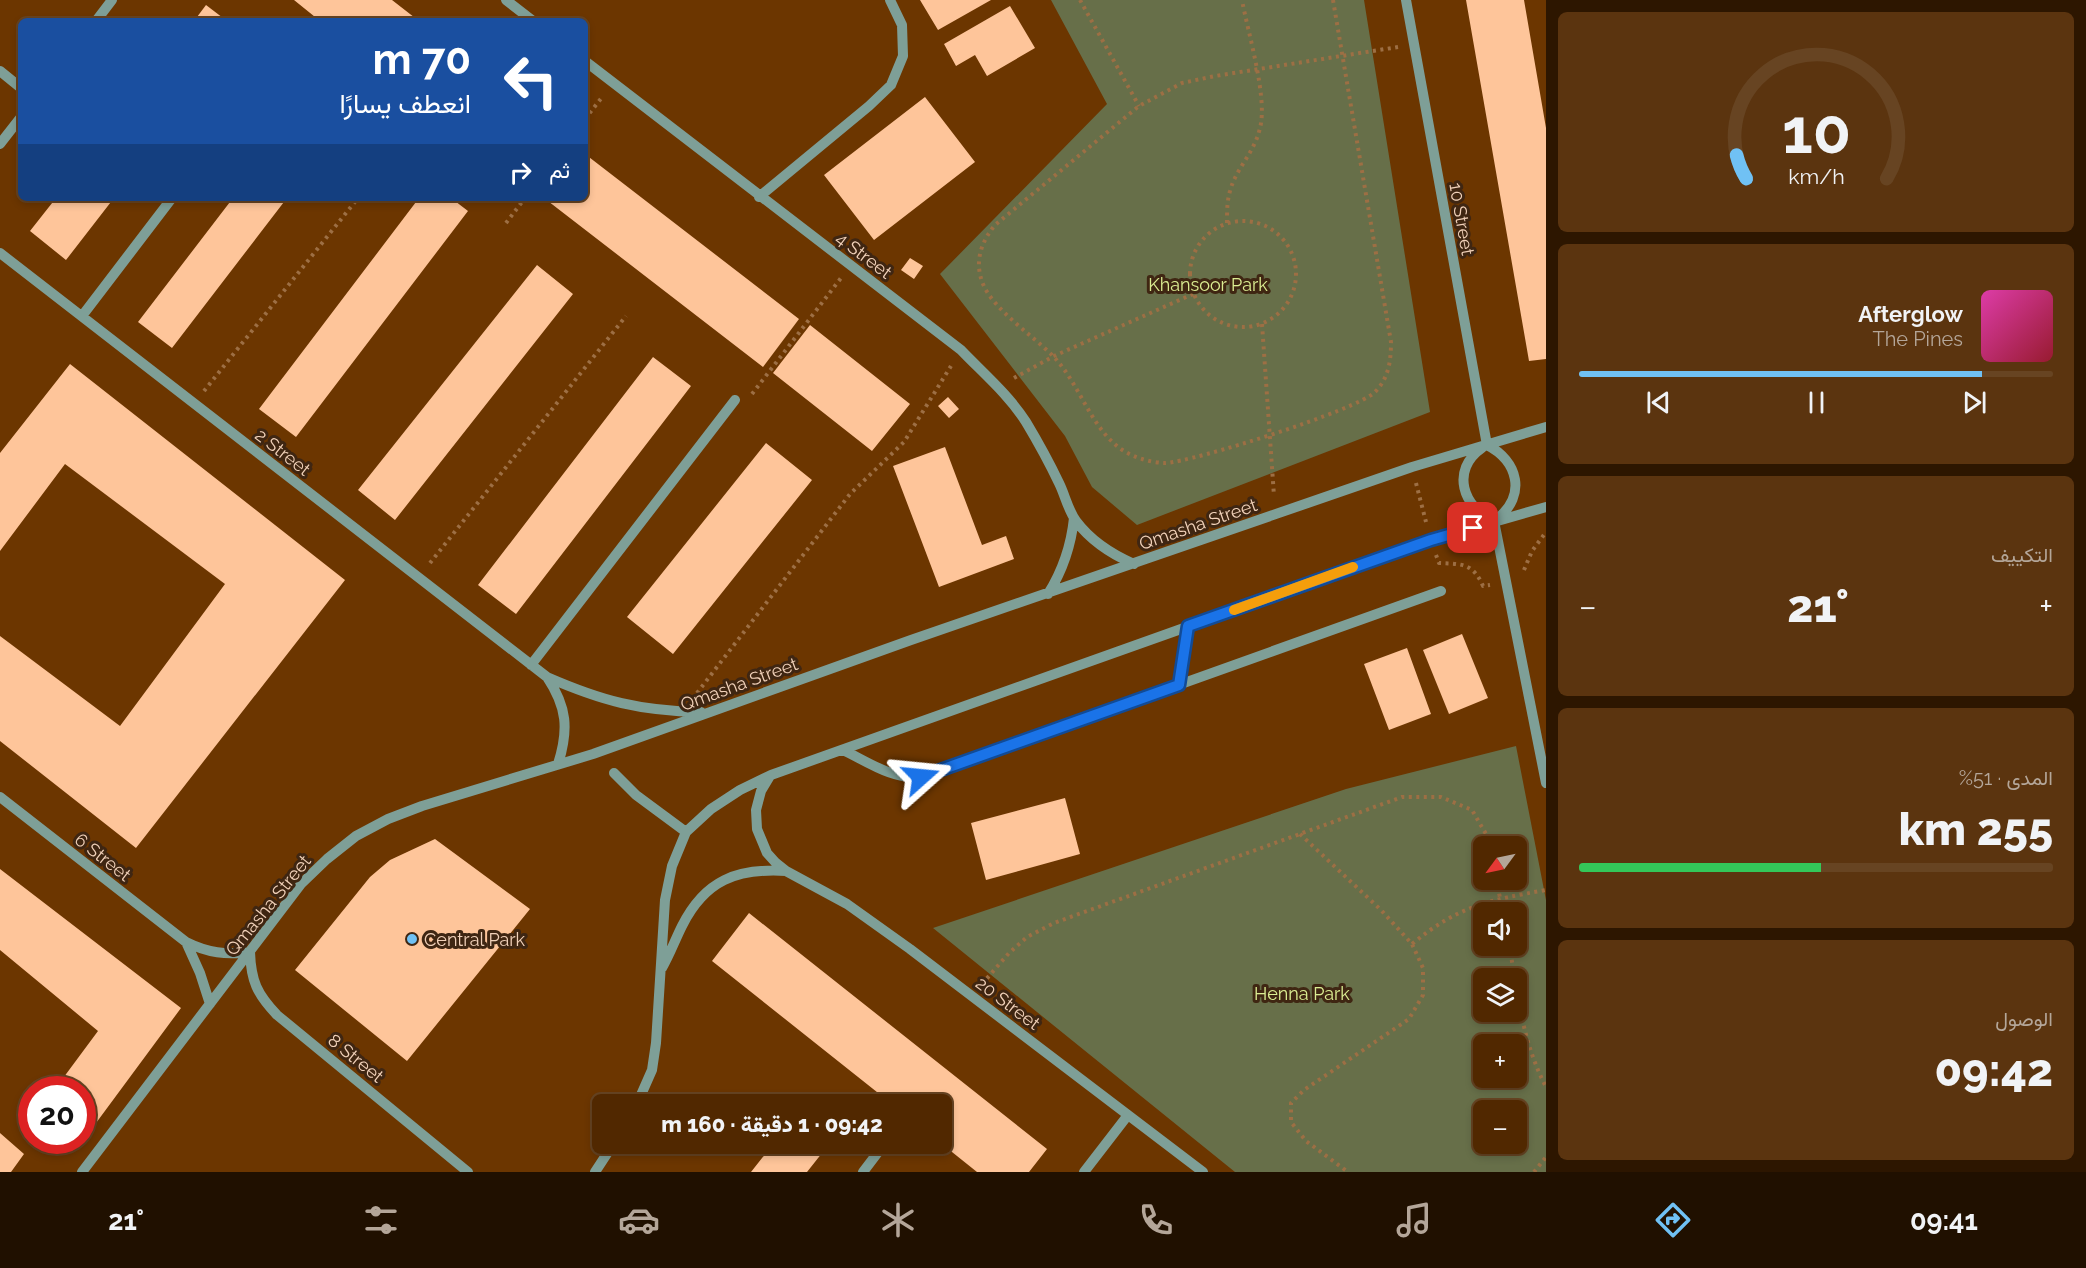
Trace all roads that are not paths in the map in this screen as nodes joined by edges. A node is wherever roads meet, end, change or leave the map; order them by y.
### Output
1 (112, 0) edge
2 (506, 0) edge
3 (890, 0) edge
4 (1406, 0) edge
5 (98, 18) edge
6 (529, 18) edge
7 (588, 63) edge
8 (0, 71) edge
9 (18, 86) edge
10 (18, 121) edge
11 (0, 144) edge
12 (759, 197) junction
13 (170, 201) edge
14 (0, 253) edge
15 (82, 316) junction
16 (735, 400) dead end
17 (1546, 427) edge
18 (1487, 445) junction
19 (1546, 507) edge
20 (1074, 519) junction
21 (1494, 521) junction
22 (1134, 564) junction
23 (1441, 591) dead end
24 (1048, 594) junction
25 (1188, 626) junction
26 (531, 665) junction
27 (547, 677) junction
28 (1179, 685) junction
29 (710, 712) junction
30 (843, 750) junction
31 (558, 764) junction
32 (614, 773) dead end
33 (771, 775) junction
34 (1546, 783) edge
35 (0, 797) edge
36 (686, 831) junction
37 (786, 871) junction
38 (186, 942) junction
39 (250, 952) junction
40 (661, 970) junction
41 (210, 1004) junction
42 (641, 1094) edge
43 (1128, 1115) junction
44 (607, 1154) edge
45 (877, 1154) edge
46 (82, 1172) edge
47 (468, 1172) edge
48 (595, 1172) edge
49 (863, 1172) edge
50 (1084, 1172) edge
51 (1203, 1172) edge

1 - 5 street
2 - 6 street
3 - 12 street
4 - 18 street, 10 Street
7 - 12 street, 4 Street
8 - 9 street
10 - 11 street
12 - 20 street, 4 Street
13 - 15 street
14 - 15 street, 2 Street
15 - 26 street, 2 Street
16 - 26 street
17 - 18 street, Qmasha Street
18 - 21 street
18 - 21 street
18 - 22 street, Qmasha Street
19 - 21 street
20 - 22 street, 4 Street
20 - 24 street
21 - 25 street
21 - 34 street
22 - 24 street, Qmasha Street
23 - 28 street
24 - 29 street, Qmasha Street
25 - 28 street
25 - 30 street
26 - 27 street, 2 Street
27 - 29 street, 2 Street
27 - 31 street, 2 Street
28 - 30 street
29 - 31 street, Qmasha Street
30 - 33 street
31 - 39 street, Qmasha Street
32 - 36 street
33 - 36 street
33 - 37 street, 20 Street
35 - 38 street, 6 Street
36 - 40 street
37 - 40 street, 20 Street
37 - 43 street, 20 Street
38 - 39 street, 6 Street
38 - 41 street, 6 Street
39 - 41 street, Qmasha Street
39 - 47 street, 8 Street
40 - 42 street
41 - 46 street, Qmasha Street
43 - 50 street
43 - 51 street, 20 Street
44 - 48 street
45 - 49 street

